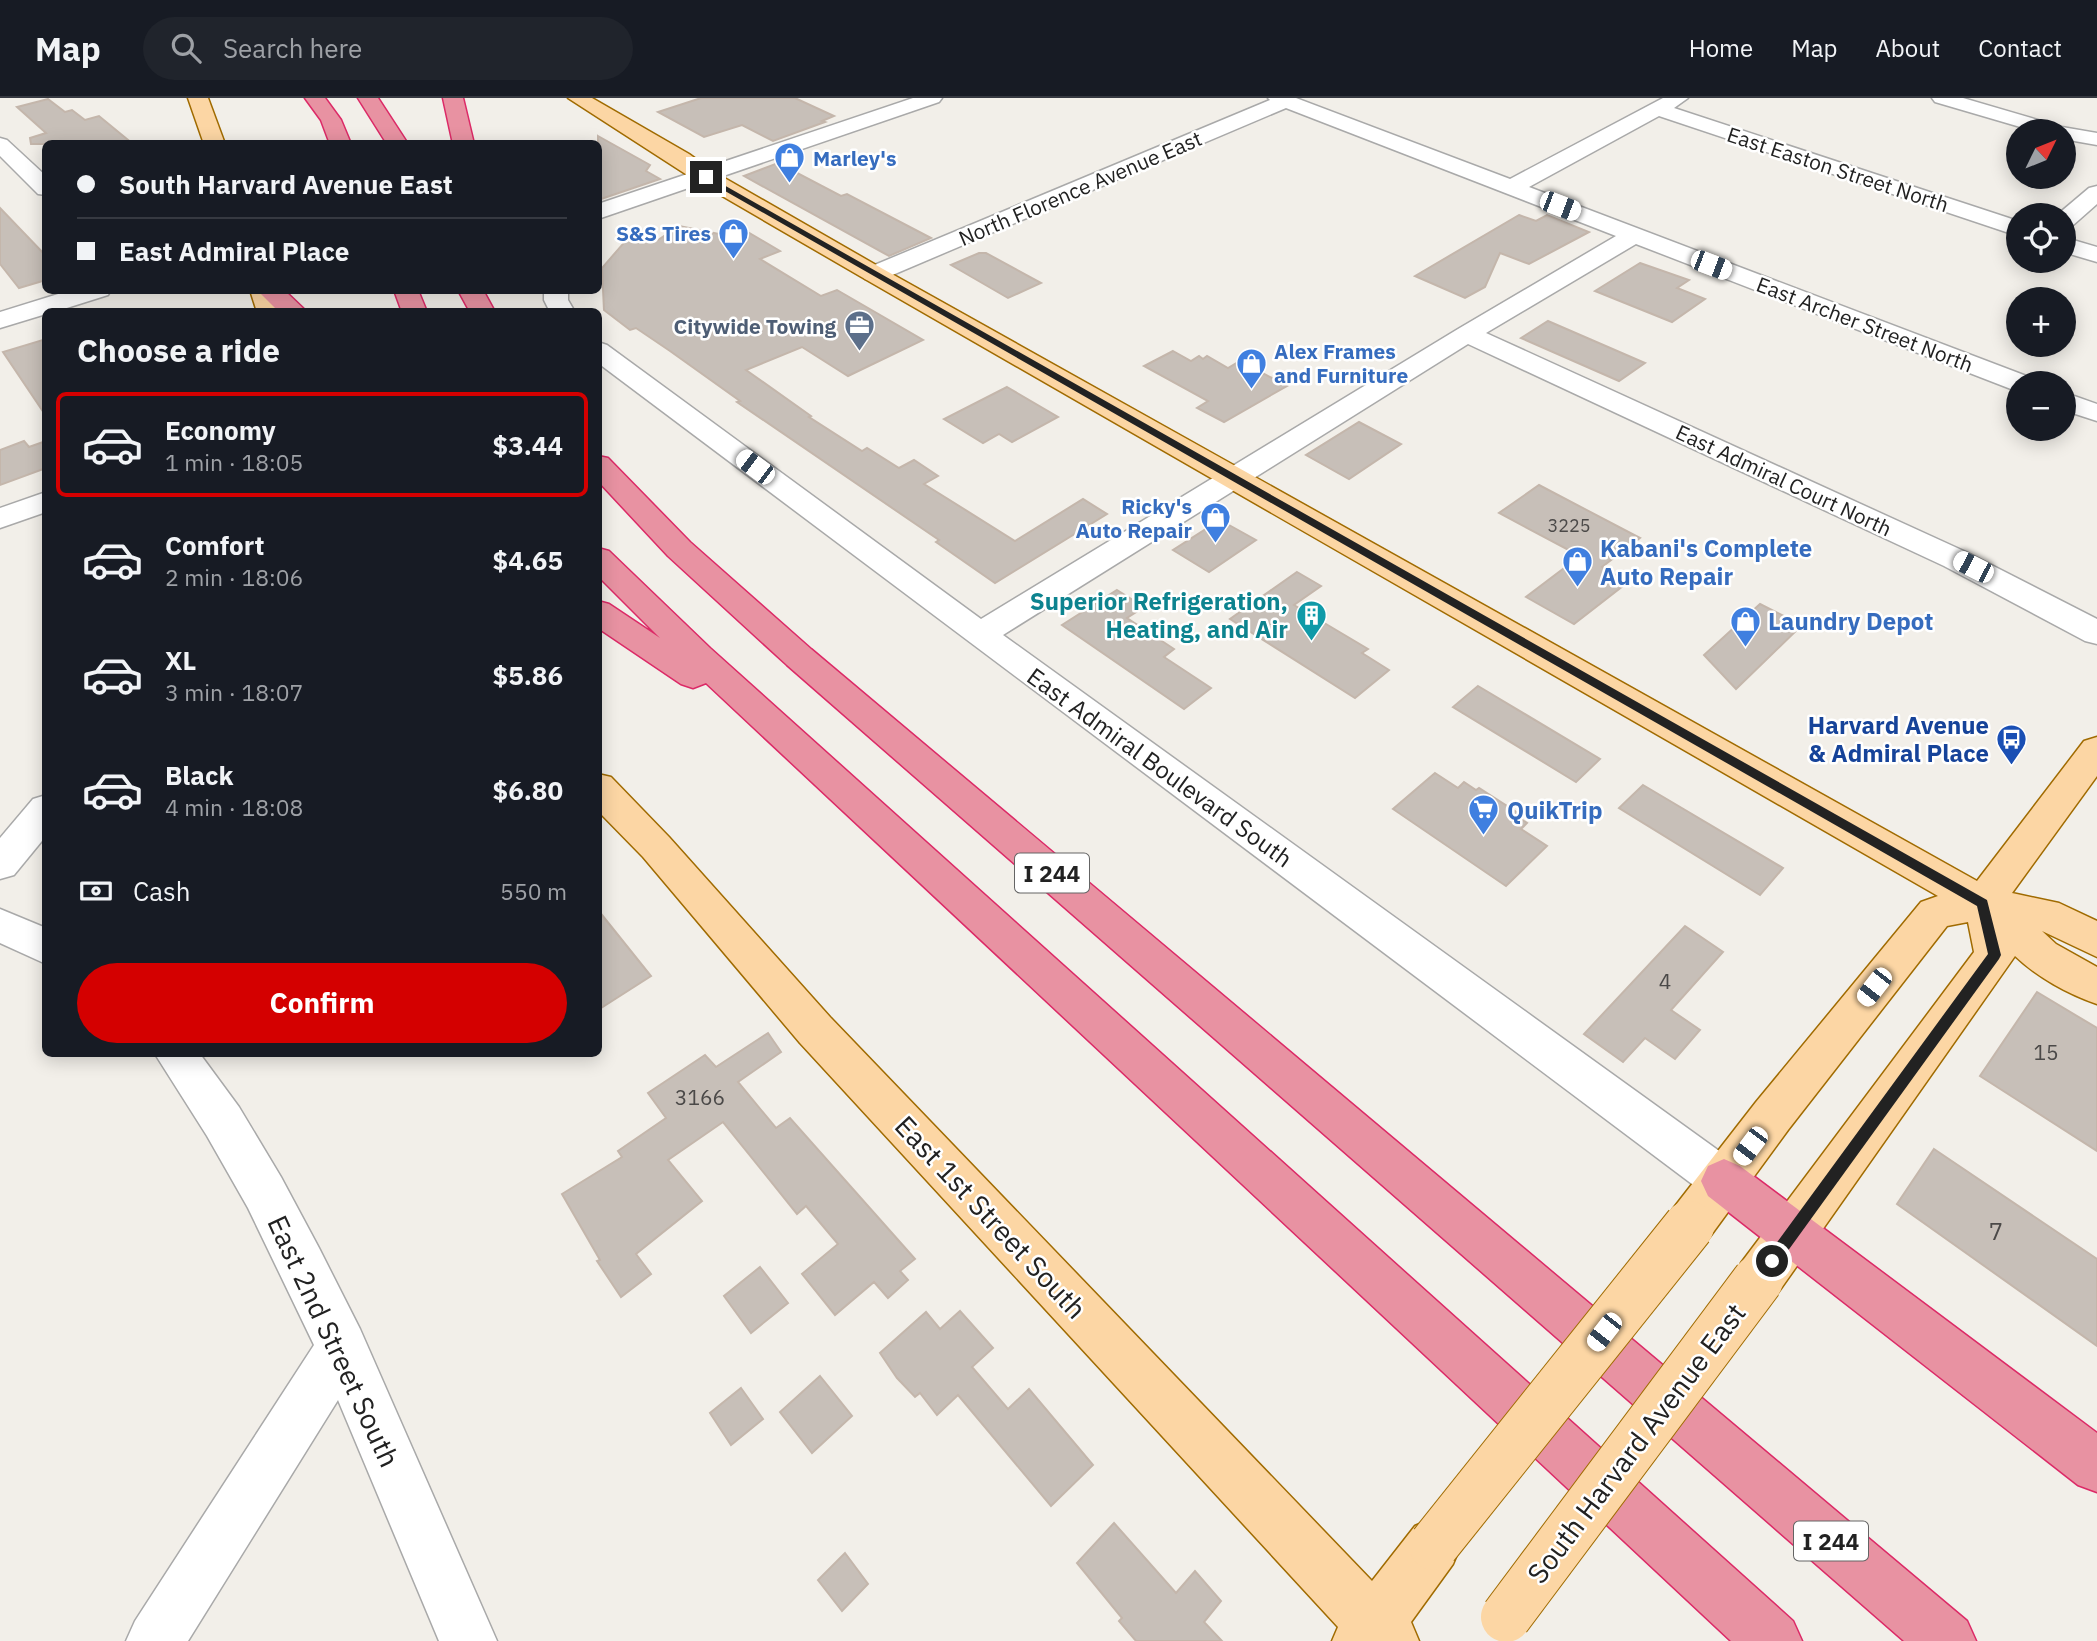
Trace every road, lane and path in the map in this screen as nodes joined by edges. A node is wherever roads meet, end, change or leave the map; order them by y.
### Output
1 (198, 98) edge
2 (315, 98) edge
3 (368, 98) edge
4 (453, 98) edge
5 (578, 98) edge
6 (932, 98) edge
7 (1678, 98) edge
8 (1942, 98) edge
9 (1293, 100) edge
10 (2032, 105) dead end
11 (1657, 109) junction
12 (2012, 119) joint
13 (2076, 135) edge
14 (2097, 139) edge
15 (214, 140) edge
16 (339, 140) edge
17 (395, 140) edge
18 (463, 140) edge
19 (0, 144) edge
20 (23, 167) junction
21 (0, 174) edge
22 (706, 177) junction
23 (42, 185) edge
24 (1510, 188) junction
25 (2097, 193) edge
26 (631, 202) junction
27 (602, 211) edge
28 (2076, 211) edge
29 (602, 225) edge
30 (2006, 225) edge
31 (1634, 235) junction
32 (2076, 249) edge
33 (2097, 256) edge
34 (874, 274) junction
35 (86, 294) edge
36 (274, 294) edge
37 (290, 308) edge
38 (0, 320) edge
39 (1467, 334) junction
40 (602, 353) edge
41 (2006, 378) edge
42 (2076, 405) edge
43 (2097, 413) edge
44 (602, 468) edge
45 (1231, 478) junction
46 (42, 503) edge
47 (0, 519) edge
48 (602, 562) edge
49 (602, 615) edge
50 (2097, 633) edge
51 (980, 634) junction
52 (799, 748) junction
53 (2097, 750) edge
54 (602, 791) edge
55 (42, 813) edge
56 (0, 864) edge
57 (1983, 903) junction
58 (0, 925) edge
59 (2097, 940) edge
60 (42, 945) edge
61 (2097, 987) edge
62 (178, 1057) edge
63 (1724, 1181) junction
64 (1793, 1232) junction
65 (342, 1347) junction
66 (2097, 1466) edge
67 (1496, 1629) edge
68 (1375, 1635) edge
69 (155, 1641) edge
70 (468, 1641) edge
71 (1773, 1641) edge
72 (1947, 1641) edge

1 - 15 main road
2 - 16 highway
3 - 17 highway
4 - 18 highway
5 - 22 main road
6 - 22 street
7 - 11 street
8 - 12 street
9 - 24 street, East Archer Street North
9 - 34 street, North Florence Avenue East
10 - 12 street
11 - 24 street
11 - 30 street, East Easton Street North
13 - 14 street
19 - 20 street
20 - 21 street
20 - 23 street
22 - 26 street
22 - 34 main road
24 - 31 street, East Archer Street North
25 - 28 street
26 - 27 street
26 - 29 street
31 - 39 street
31 - 41 street, East Archer Street North
32 - 33 street
34 - 45 main road
35 - 38 street
36 - 37 highway
39 - 45 street
39 - 50 street, East Admiral Court North
40 - 51 street, East Admiral Boulevard South
42 - 43 street
44 - 72 highway, I 244
45 - 51 street
45 - 57 main road
46 - 47 street
48 - 52 highway
49 - 52 highway
51 - 63 street, East Admiral Boulevard South
52 - 71 highway
53 - 57 main road
54 - 68 main road, East 1st Street South
55 - 56 street
57 - 59 main road
57 - 61 main road
57 - 63 main road
57 - 64 main road, South Harvard Avenue East
58 - 60 street
62 - 65 street, East 2nd Street South
63 - 64 highway
63 - 68 main road, bridge
64 - 66 highway
64 - 67 main road, South Harvard Avenue East, bridge
65 - 69 street
65 - 70 street, East 2nd Street South

